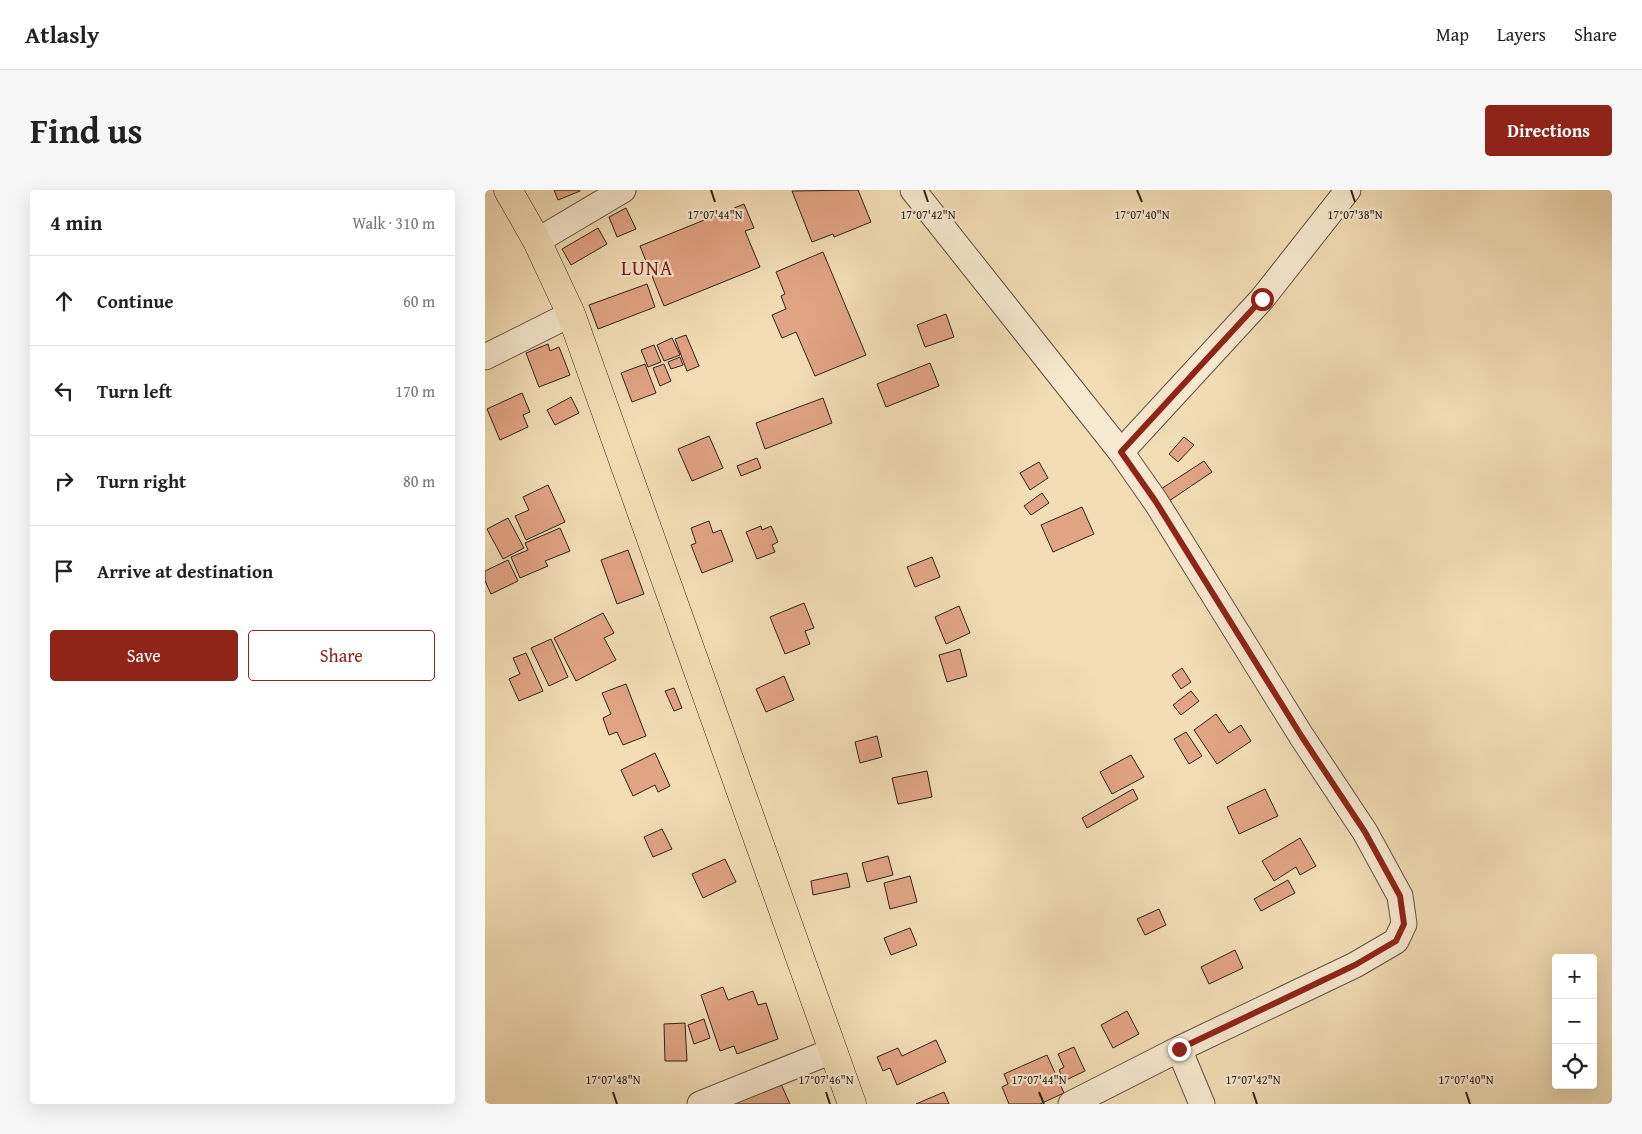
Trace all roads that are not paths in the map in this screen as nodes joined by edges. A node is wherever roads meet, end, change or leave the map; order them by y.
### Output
1 (508, 190) edge
2 (623, 190) edge
3 (913, 190) edge
4 (1349, 190) edge
5 (537, 241) junction
6 (571, 314) junction
7 (485, 357) edge
8 (1121, 452) junction
9 (1179, 1049) junction
10 (832, 1051) junction
11 (700, 1104) edge
12 (852, 1104) edge
13 (1071, 1104) edge
14 (1202, 1104) edge

1 - 5 main road
2 - 5 street
3 - 8 street
4 - 8 street
5 - 6 main road
6 - 7 street
6 - 10 main road
8 - 9 street
9 - 13 street
9 - 14 street
10 - 11 street
10 - 12 main road

